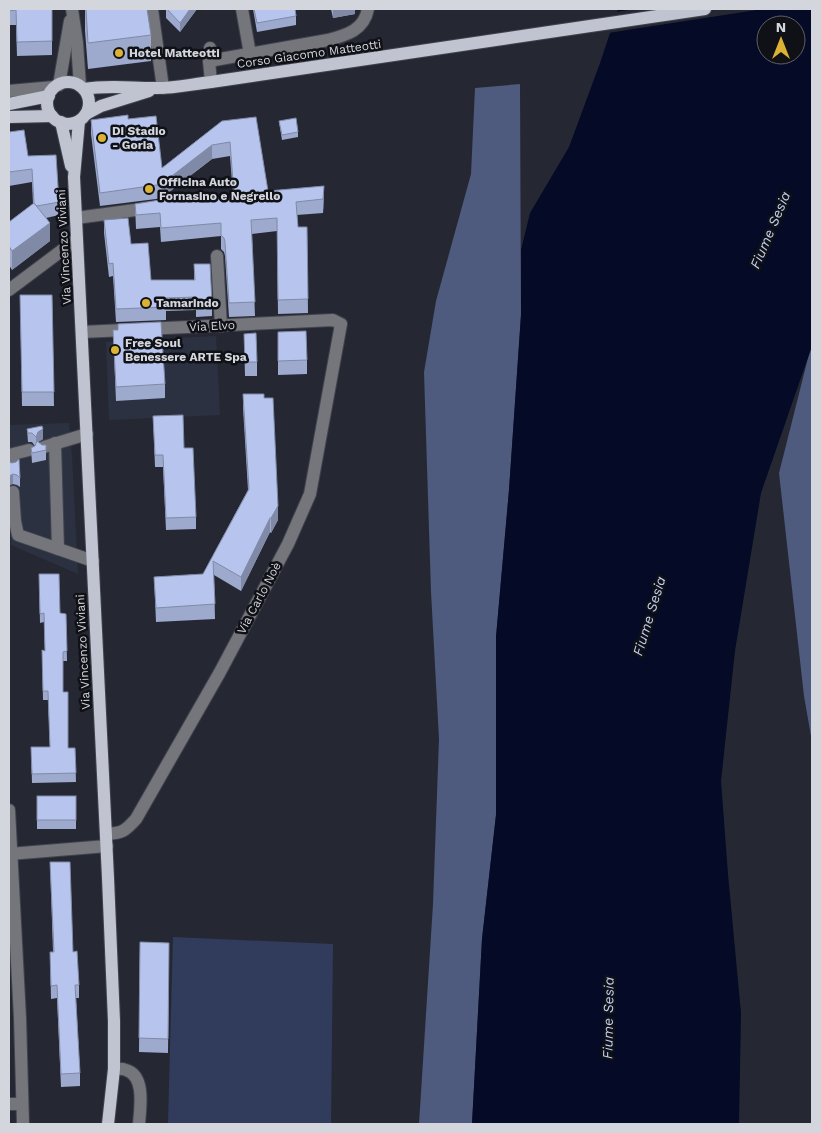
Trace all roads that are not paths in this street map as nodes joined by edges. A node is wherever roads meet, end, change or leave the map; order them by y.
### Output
1 (72, 9) edge
2 (152, 9) edge
3 (242, 9) edge
4 (368, 9) edge
5 (705, 9) edge
6 (210, 48) dead end
7 (250, 54) junction
8 (209, 61) junction
9 (211, 82) junction
10 (82, 87) junction
11 (159, 88) junction
12 (54, 89) junction
13 (9, 91) edge
14 (9, 104) edge
15 (9, 117) edge
16 (82, 118) junction
17 (57, 119) junction
18 (74, 177) junction
19 (163, 206) edge
20 (76, 218) junction
21 (77, 239) junction
22 (218, 256) dead end
23 (9, 290) edge
24 (341, 324) joint
25 (221, 326) junction
26 (82, 332) junction
27 (87, 434) junction
28 (29, 450) edge
29 (12, 464) edge
30 (13, 492) dead end
31 (13, 534) edge
32 (58, 549) junction
33 (93, 561) junction
34 (9, 810) edge
35 (106, 840) junction
36 (10, 854) edge
37 (14, 1018) edge
38 (114, 1069) junction
39 (9, 1104) edge
40 (22, 1104) junction
41 (23, 1124) edge
42 (108, 1124) edge
43 (139, 1124) edge

1 - 10 street
1 - 12 street
2 - 11 street
3 - 7 street
4 - 7 street
5 - 9 main road, Corso Giacomo Matteotti
6 - 8 street
7 - 8 street
8 - 9 street
9 - 11 main road, Corso Giacomo Matteotti
10 - 11 main road, Corso Giacomo Matteotti
10 - 12 main road
10 - 16 main road
11 - 16 main road, Corso Giacomo Matteotti
12 - 13 street
12 - 14 main road
12 - 17 main road
15 - 17 main road
16 - 17 main road
16 - 18 main road, Via Vincenzo Viviani
17 - 18 main road, Via Vincenzo Viviani
18 - 20 main road, Via Vincenzo Viviani
19 - 20 street
20 - 21 main road, Via Vincenzo Viviani
21 - 23 street
21 - 26 main road, Via Vincenzo Viviani
22 - 25 street
24 - 25 street, Via Elvo
24 - 35 street, Via Carlo Noè
25 - 26 street, Via Elvo
26 - 27 main road, Via Vincenzo Viviani
27 - 32 street
27 - 33 main road, Via Vincenzo Viviani
28 - 29 street
30 - 31 street
31 - 32 street
32 - 33 street
33 - 35 main road, Via Vincenzo Viviani
34 - 36 street
35 - 36 street, Via Carlo Noè
35 - 38 main road, Via Vincenzo Viviani
36 - 37 street
37 - 40 street
38 - 42 main road, Via Vincenzo Viviani
38 - 43 street
39 - 40 street
40 - 41 street

